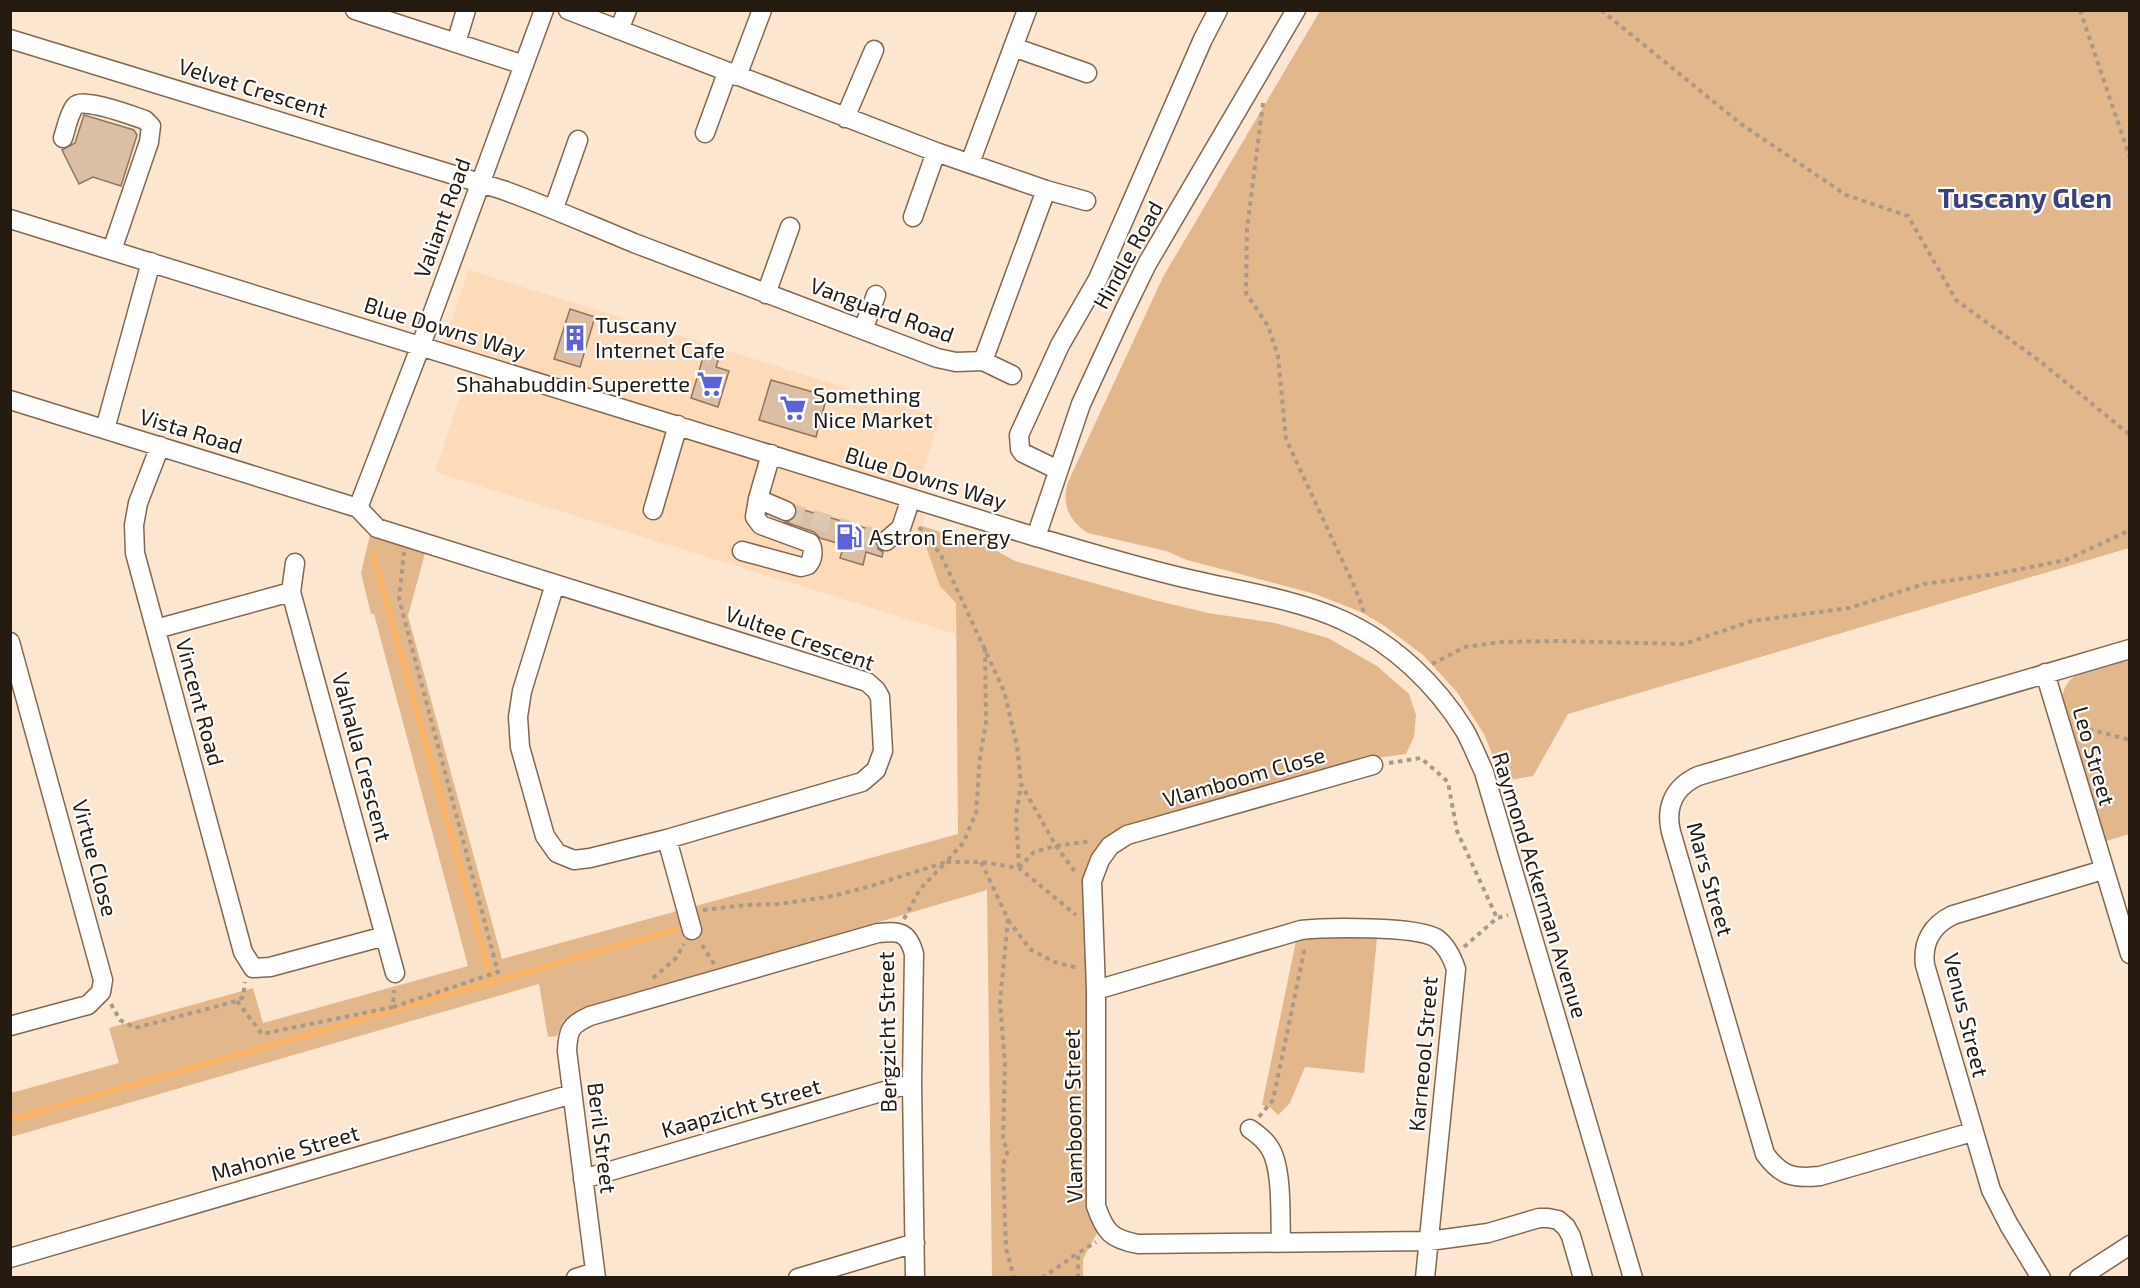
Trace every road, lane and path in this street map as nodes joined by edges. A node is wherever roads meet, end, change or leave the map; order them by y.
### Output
1 (355, 10) edge
2 (466, 10) edge
3 (544, 10) edge
4 (568, 10) edge
5 (627, 10) edge
6 (762, 10) edge
7 (1027, 10) edge
8 (1218, 10) edge
9 (1296, 10) edge
10 (1601, 10) edge
11 (2080, 10) edge
12 (619, 30) junction
13 (10, 39) edge
14 (456, 42) junction
15 (1013, 47) junction
16 (874, 50) dead end
17 (524, 65) junction
18 (1087, 73) dead end
19 (732, 75) junction
20 (1258, 110) dead end
21 (845, 118) junction
22 (705, 133) dead end
23 (63, 138) dead end
24 (578, 140) dead end
25 (936, 152) junction
26 (2130, 158) edge
27 (970, 163) junction
28 (481, 182) junction
29 (1046, 190) junction
30 (1086, 201) dead end
31 (554, 208) junction
32 (913, 217) dead end
33 (10, 219) edge
34 (790, 226) dead end
35 (112, 250) junction
36 (151, 262) junction
37 (766, 294) junction
38 (876, 295) dead end
39 (863, 330) junction
40 (421, 345) junction
41 (983, 362) junction
42 (1012, 375) dead end
43 (10, 400) edge
44 (678, 425) junction
45 (105, 429) junction
46 (2130, 435) edge
47 (160, 446) junction
48 (771, 454) junction
49 (1058, 470) junction
50 (911, 498) junction
51 (758, 499) junction
52 (358, 508) junction
53 (653, 510) dead end
54 (786, 511) tunnel mouth
55 (914, 522) dead end
56 (2130, 530) edge
57 (406, 537) junction
58 (1036, 537) junction
59 (886, 541) dead end
60 (742, 551) dead end
61 (295, 563) dead end
62 (555, 584) junction
63 (291, 592) junction
64 (156, 629) junction
65 (1372, 636) junction
66 (10, 642) edge
67 (985, 647) junction
68 (2130, 649) edge
69 (1418, 671) junction
70 (2045, 674) junction
71 (2059, 720) junction
72 (2130, 740) edge
73 (1373, 765) joint
74 (1021, 784) junction
75 (1127, 835) joint
76 (667, 839) junction
77 (1096, 840) dead end
78 (1056, 846) junction
79 (946, 862) junction
80 (981, 862) junction
81 (1019, 868) junction
82 (2103, 870) junction
83 (1092, 880) junction
84 (1508, 915) dead end
85 (1497, 918) junction
86 (1008, 919) junction
87 (690, 921) junction
88 (1093, 928) junction
89 (1301, 930) junction
90 (904, 934) junction
91 (385, 936) junction
92 (2130, 954) edge
93 (1451, 956) junction
94 (253, 968) junction
95 (395, 973) joint
96 (722, 978) junction
97 (650, 981) dead end
98 (1095, 981) junction
99 (101, 992) junction
100 (237, 1001) junction
101 (393, 1006) junction
102 (590, 1016) joint
103 (10, 1026) edge
104 (912, 1083) junction
105 (572, 1094) junction
106 (1250, 1129) joint
107 (1972, 1132) junction
108 (583, 1179) junction
109 (1110, 1234) junction
110 (1429, 1241) junction
111 (1281, 1242) junction
112 (915, 1243) junction
113 (2130, 1245) edge
114 (1078, 1253) junction
115 (10, 1258) edge
116 (596, 1275) edge
117 (576, 1278) edge
118 (798, 1278) edge
119 (915, 1278) edge
120 (1014, 1278) edge
121 (1042, 1278) edge
122 (1078, 1278) edge
123 (1425, 1278) edge
124 (1583, 1278) edge
125 (1633, 1278) edge
126 (2041, 1278) edge
127 (2079, 1278) edge

1 - 14 street
2 - 14 street
3 - 17 street, Valiant Road
4 - 12 street
5 - 12 street
6 - 19 street
7 - 15 street
8 - 49 street
9 - 49 street, Hindle Road
10 - 46 path
11 - 26 path
12 - 19 street
13 - 28 street, Velvet Crescent
14 - 17 street
15 - 18 street
15 - 27 street
16 - 21 street
17 - 28 street, Valiant Road
19 - 21 street
19 - 22 street
20 - 65 path
21 - 25 street
23 - 35 street
24 - 31 street
25 - 27 street
25 - 32 street
27 - 29 street
28 - 31 street, Vanguard Road
28 - 40 street, Valiant Road
29 - 30 street
29 - 41 street
31 - 37 street, Vanguard Road
33 - 35 street, Blue Downs Way
34 - 37 street
35 - 36 street, Blue Downs Way
36 - 40 street, Blue Downs Way
36 - 45 street
37 - 39 street, Vanguard Road
38 - 39 street
39 - 41 street, Vanguard Road
40 - 44 street, Blue Downs Way
40 - 52 street, Valiant Road
41 - 42 street, Vanguard Road
43 - 45 street, Vista Road
44 - 48 street, Blue Downs Way
44 - 53 street
45 - 47 street, Vista Road
47 - 52 street, Vista Road
47 - 64 street, Vincent Road
48 - 50 street, Blue Downs Way
48 - 51 street
49 - 58 street, Hindle Road
50 - 58 street, Blue Downs Way
50 - 59 street
51 - 54 street
51 - 60 street
52 - 57 street, Vultee Crescent
55 - 67 path
56 - 69 path
57 - 62 street, Vultee Crescent
57 - 101 path
58 - 65 street, Raymond Ackerman Avenue
61 - 63 street, Valhalla Crescent
62 - 76 street, Vultee Crescent
62 - 76 street, Vultee Crescent
63 - 64 street
63 - 91 street, Valhalla Crescent
64 - 94 street, Vincent Road
65 - 69 street, Raymond Ackerman Avenue
66 - 99 street, Virtue Close
67 - 74 path
67 - 79 path
68 - 70 street, Mars Street
69 - 125 street, Raymond Ackerman Avenue
70 - 71 street, Leo Street
70 - 107 street, Mars Street
71 - 72 path
71 - 82 street, Leo Street
73 - 75 street, Vlamboom Close
73 - 85 path
74 - 78 path
74 - 81 path
75 - 83 street, Vlamboom Street
76 - 87 street
77 - 78 path
78 - 81 path
78 - 83 path
79 - 80 path
79 - 87 path
79 - 90 path
80 - 81 path
80 - 86 path
81 - 88 path
82 - 92 street, Leo Street
82 - 107 street, Venus Street
83 - 88 street, Vlamboom Street
84 - 85 path
85 - 93 path
86 - 98 path
86 - 120 path
87 - 96 path
87 - 97 path
88 - 98 street, Vlamboom Street
89 - 93 street, Karneool Street
89 - 98 street, Karneool Street
89 - 106 path
90 - 96 street, Bergzicht Street
90 - 104 street, Bergzicht Street
91 - 94 street
91 - 95 street, Valhalla Crescent
93 - 110 street, Karneool Street
94 - 100 path
95 - 101 path
96 - 102 street, Bergzicht Street
98 - 109 street, Vlamboom Street
99 - 100 path
99 - 103 street
100 - 101 path
102 - 105 street, Beril Street
104 - 108 street, Kaapzicht Street
104 - 112 street, Bergzicht Street
105 - 108 street, Beril Street
105 - 115 street, Mahonie Street
106 - 111 street
107 - 126 street, Venus Street
108 - 116 street, Beril Street
109 - 111 street
109 - 114 path
110 - 111 street
110 - 123 street, Karneool Street
110 - 124 street
112 - 118 street
112 - 119 street, Bergzicht Street
113 - 127 street
114 - 121 path
114 - 122 path
116 - 117 street

